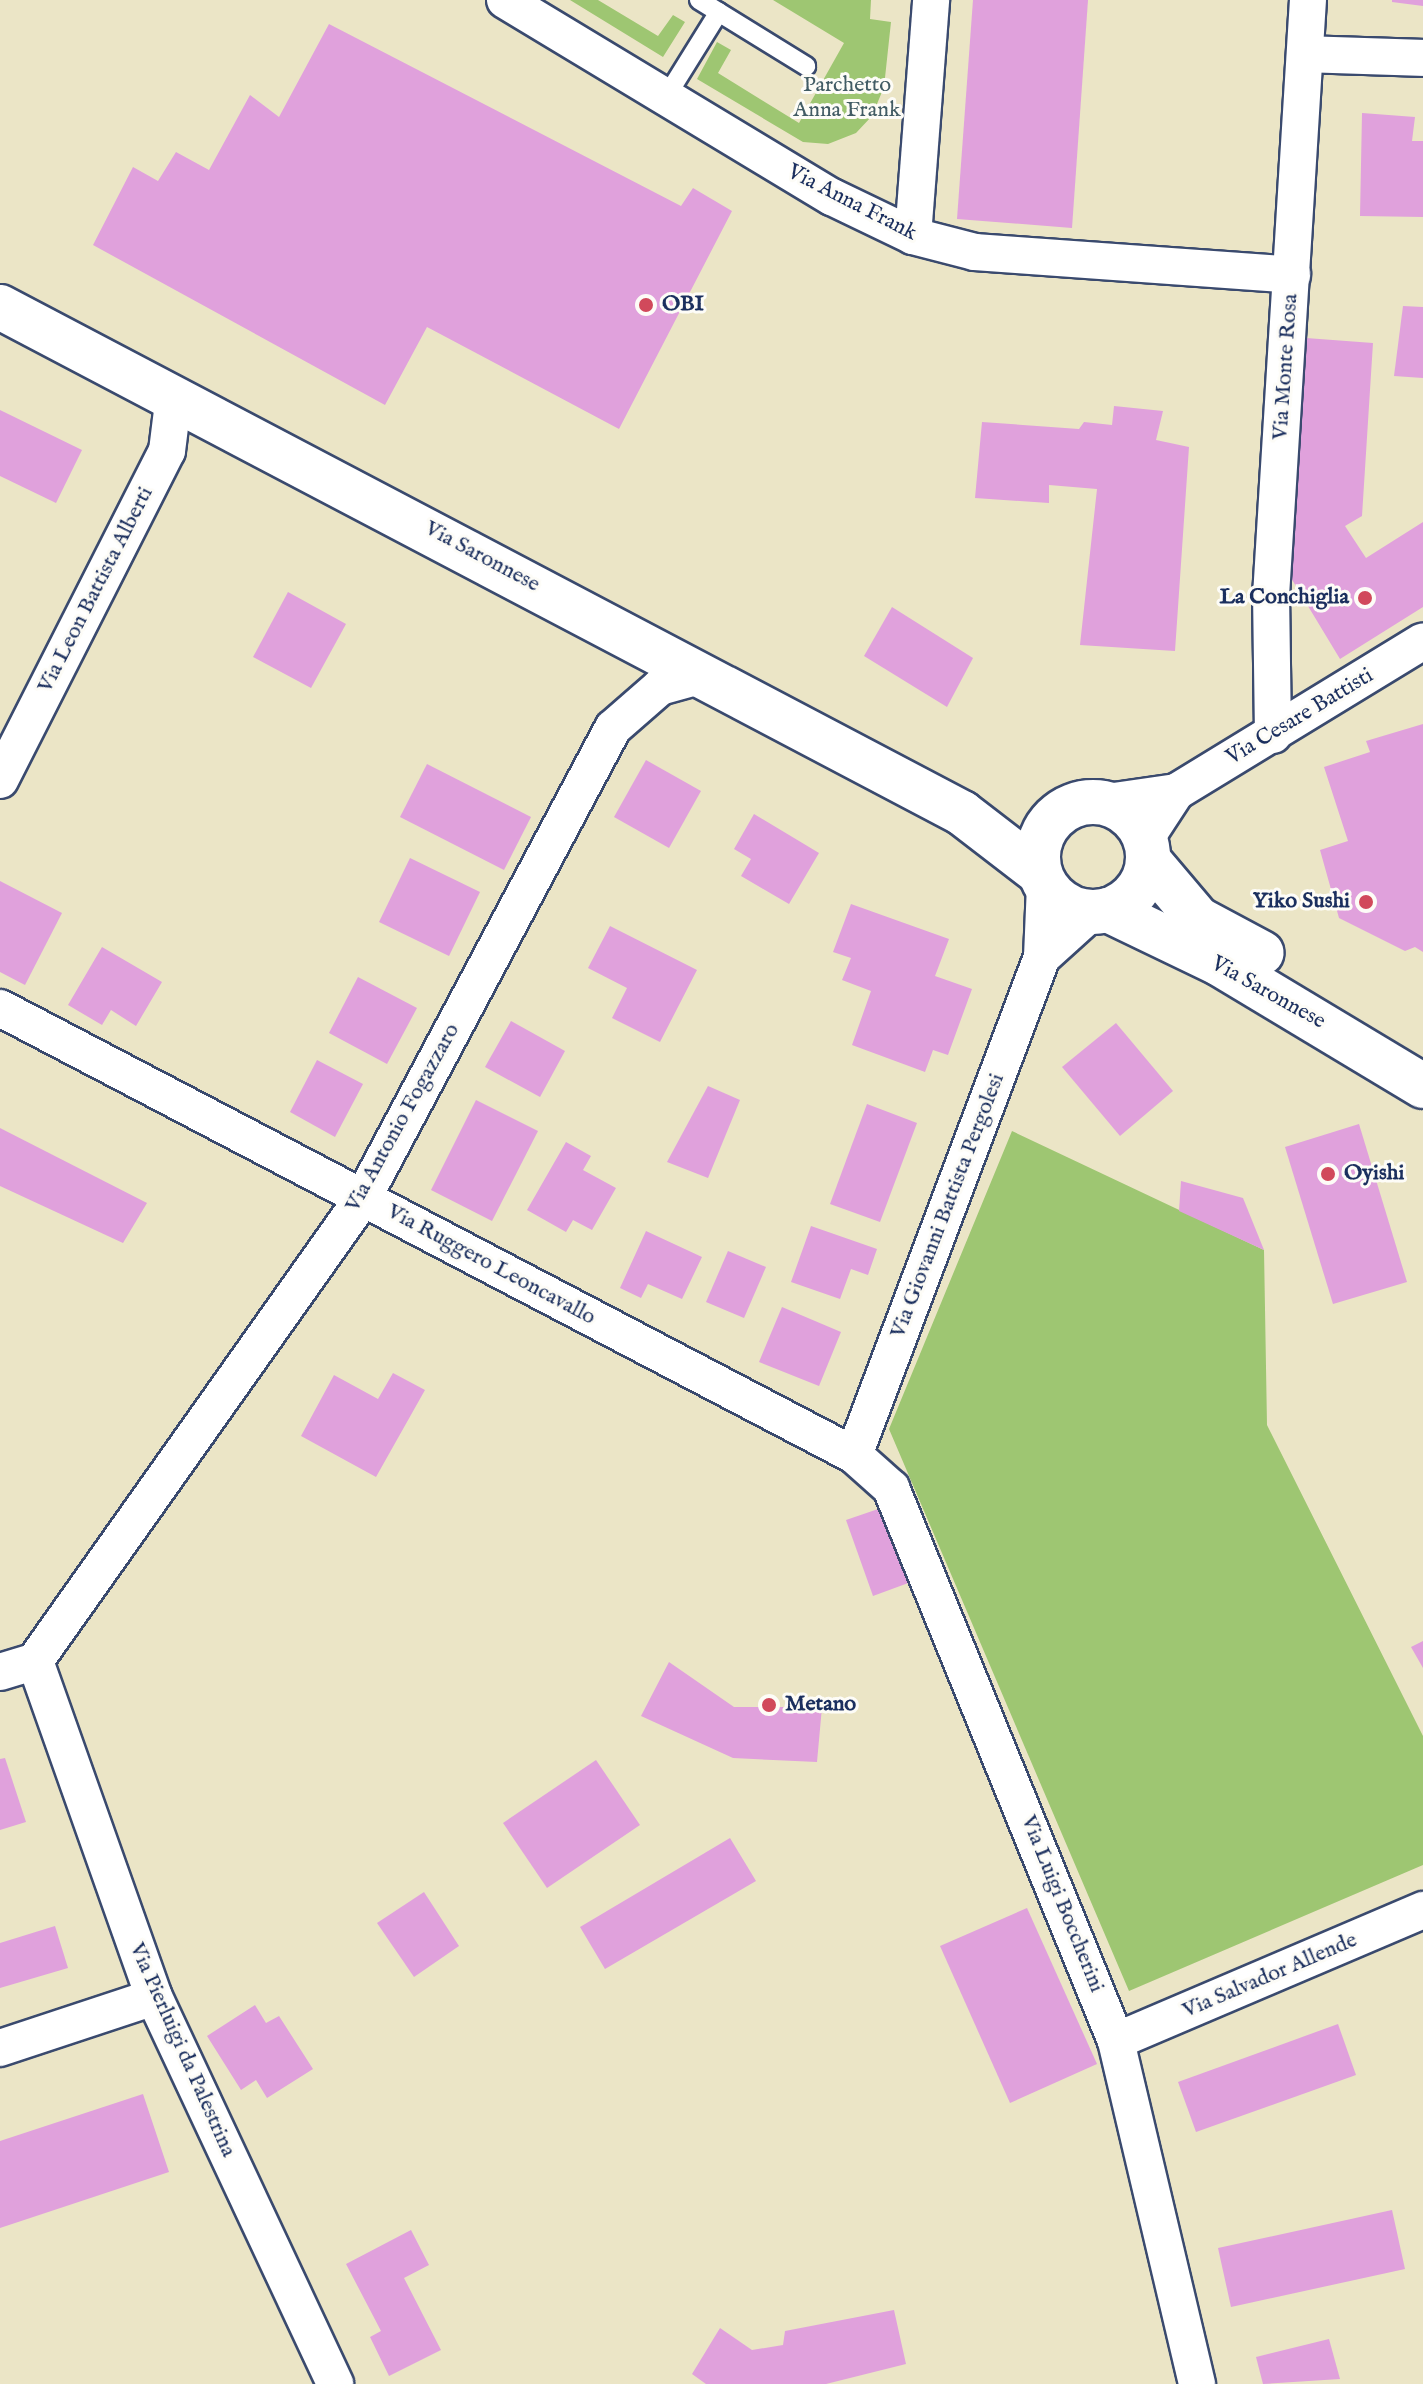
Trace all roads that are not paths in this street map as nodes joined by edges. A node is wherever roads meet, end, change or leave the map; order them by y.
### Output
1 (505, 0) edge
2 (699, 0) edge
3 (931, 0) edge
4 (1308, 0) edge
5 (719, 12) junction
6 (1305, 54) junction
7 (1423, 58) edge
8 (806, 66) dead end
9 (666, 97) junction
10 (913, 236) junction
11 (1292, 275) junction
12 (0, 307) edge
13 (174, 395) junction
14 (1423, 641) edge
15 (703, 675) junction
16 (1273, 735) junction
17 (0, 780) edge
18 (1176, 792) junction
19 (1107, 802) junction
20 (962, 813) junction
21 (1051, 820) junction
22 (1147, 850) junction
23 (1042, 879) junction
24 (1100, 911) junction
25 (1042, 957) junction
26 (0, 1008) edge
27 (1423, 1054) edge
28 (1423, 1086) edge
29 (363, 1198) junction
30 (854, 1455) junction
31 (35, 1661) junction
32 (0, 1672) edge
33 (1423, 1910) edge
34 (154, 1997) junction
35 (1116, 2041) junction
36 (0, 2048) edge
37 (335, 2384) edge
38 (1197, 2384) edge

1 - 9 street, Via Anna Frank
2 - 5 lane
3 - 10 street
4 - 6 street, Via Monte Rosa
5 - 8 lane
5 - 9 lane
6 - 7 street
6 - 11 street, Via Monte Rosa
9 - 10 street, Via Anna Frank
10 - 11 street, Via Anna Frank
11 - 16 street, Via Monte Rosa
12 - 13 main road, Via Saronnese
13 - 15 main road, Via Saronnese
13 - 17 street, Via Leon Battista Alberti
14 - 16 street, Via Cesare Battisti
15 - 20 main road, Via Saronnese
15 - 29 street, Via Antonio Fogazzaro
16 - 18 street, Via Cesare Battisti
18 - 19 street, Via Cesare Battisti
18 - 22 street, Via Cesare Battisti
19 - 21 main road
19 - 22 main road, Via Saronnese
20 - 21 main road, Via Saronnese
20 - 23 main road, Via Saronnese
21 - 23 main road
22 - 24 main road
22 - 27 main road, Via Saronnese
23 - 24 main road, Via Saronnese
23 - 25 street, Via Giovanni Battista Pergolesi
24 - 25 street, Via Giovanni Battista Pergolesi
24 - 28 main road, Via Saronnese
25 - 30 street, Via Giovanni Battista Pergolesi
26 - 29 street, Via Ruggero Leoncavallo
29 - 30 street, Via Ruggero Leoncavallo
29 - 31 street, Via Antonio Fogazzaro
30 - 35 street, Via Luigi Boccherini
31 - 32 street
31 - 34 street, Via Pierluigi da Palestrina
33 - 35 street, Via Salvador Allende
34 - 36 street
34 - 37 street, Via Pierluigi da Palestrina
35 - 38 street, Via Luigi Boccherini

